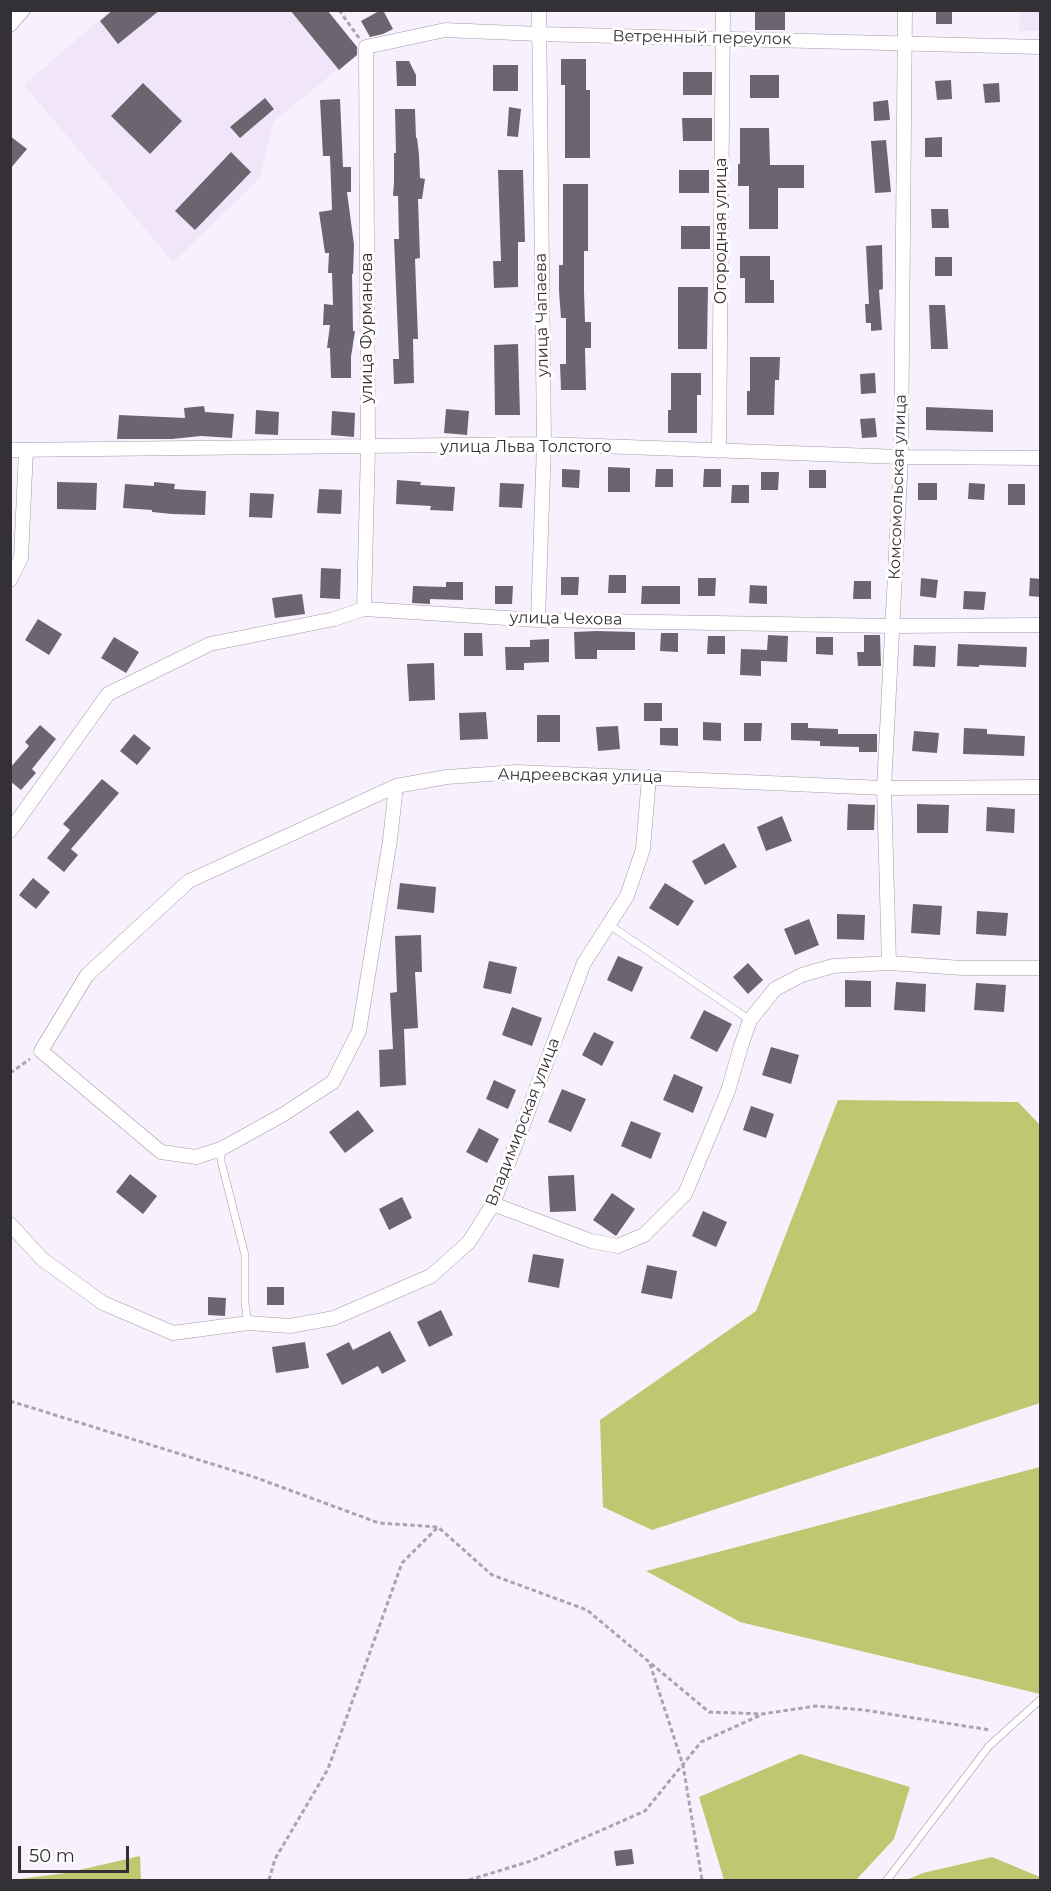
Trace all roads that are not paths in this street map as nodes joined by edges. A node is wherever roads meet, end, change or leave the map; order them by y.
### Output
1 (23, 10) edge
2 (539, 10) edge
3 (723, 10) edge
4 (905, 10) edge
5 (10, 25) edge
6 (539, 34) junction
7 (722, 39) junction
8 (906, 44) junction
9 (1041, 47) edge
10 (366, 48) joint
11 (544, 444) junction
12 (368, 447) junction
13 (10, 450) edge
14 (26, 450) junction
15 (719, 451) junction
16 (901, 457) junction
17 (1041, 458) edge
18 (10, 580) edge
19 (364, 609) junction
20 (538, 620) junction
21 (1041, 625) edge
22 (892, 626) junction
23 (649, 777) junction
24 (396, 786) junction
25 (1041, 787) edge
26 (884, 788) junction
27 (10, 831) edge
28 (608, 924) junction
29 (889, 963) junction
30 (1041, 968) edge
31 (750, 1020) junction
32 (221, 1149) junction
33 (493, 1204) junction
34 (10, 1224) edge
35 (248, 1323) junction
36 (1041, 1700) edge
37 (887, 1881) edge

1 - 5 street
2 - 6 street, улица Чапаева
3 - 7 street, Огородная улица
4 - 8 street, Комсомольская улица
6 - 7 street, Ветренный переулок
6 - 10 street, Ветренный переулок
6 - 11 street, улица Чапаева
7 - 8 street, Ветренный переулок
7 - 15 street, Огородная улица
8 - 9 street, Ветренный переулок
8 - 16 street, Комсомольская улица
10 - 12 street, улица Фурманова
11 - 12 street, улица Льва Толстого
11 - 15 street, улица Льва Толстого
11 - 20 street, улица Чапаева
12 - 14 street, улица Льва Толстого
12 - 19 street, улица Фурманова
13 - 14 street, улица Льва Толстого
14 - 18 street
15 - 16 street, улица Льва Толстого
16 - 17 street, улица Льва Толстого
16 - 22 street, Комсомольская улица
19 - 20 street, улица Чехова
19 - 27 street, улица Чехова
20 - 22 street, улица Чехова
21 - 22 street, улица Чехова
22 - 26 street, Комсомольская улица
23 - 24 street, Андреевская улица
23 - 26 street, Андреевская улица
23 - 28 street, Владимирская улица
24 - 32 street
24 - 32 street, Андреевская улица
25 - 26 street, Андреевская улица
26 - 29 street, Комсомольская улица
28 - 31 lane
28 - 33 street, Владимирская улица
29 - 30 street
29 - 31 street
31 - 33 street
32 - 35 lane
33 - 35 street, Владимирская улица
34 - 35 street, Владимирская улица
36 - 37 lane

